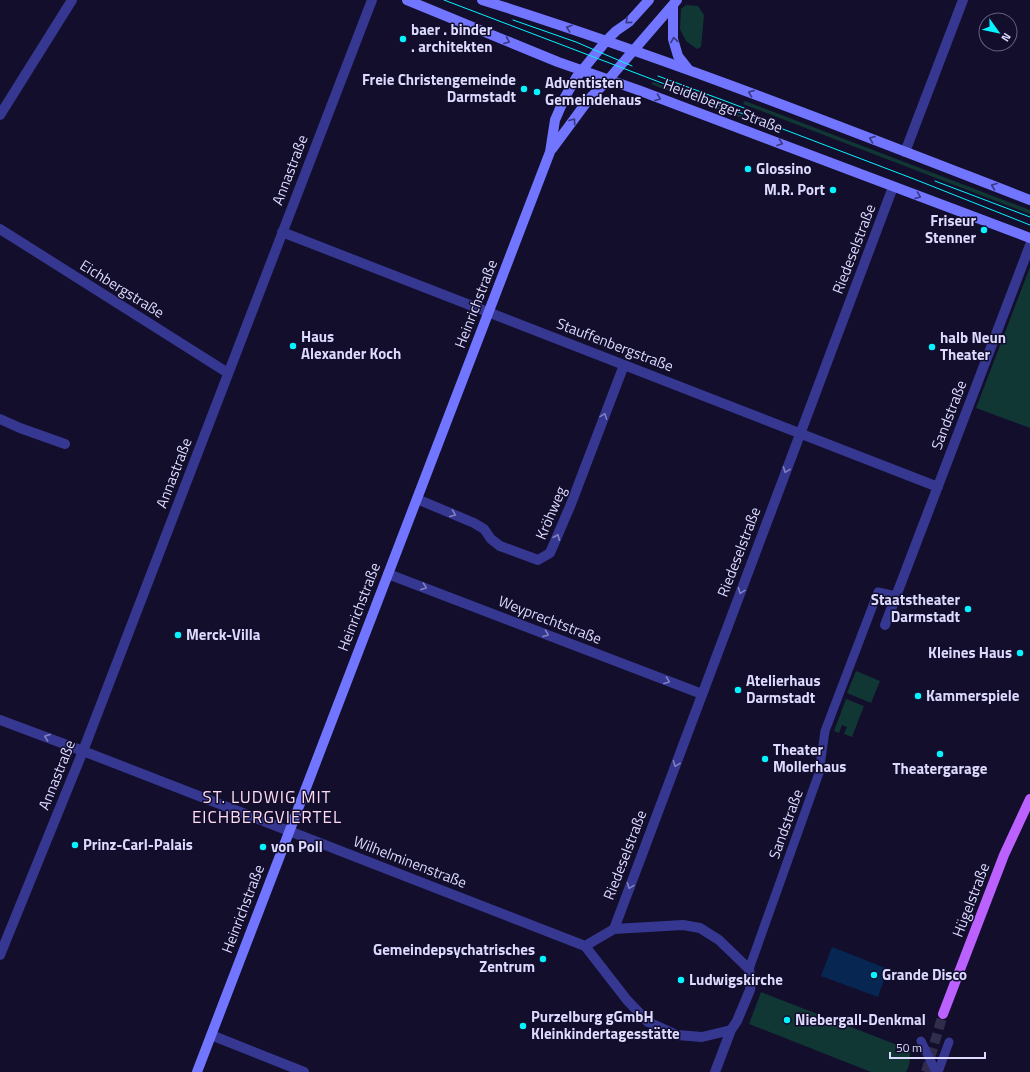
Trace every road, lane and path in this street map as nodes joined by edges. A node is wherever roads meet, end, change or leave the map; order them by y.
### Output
1 (72, 0) edge
2 (372, 0) edge
3 (407, 0) edge
4 (482, 0) edge
5 (648, 0) edge
6 (963, 0) edge
7 (675, 2) edge
8 (606, 41) junction
9 (634, 50) junction
10 (690, 70) junction
11 (581, 71) junction
12 (608, 80) junction
13 (0, 115) edge
14 (550, 152) junction
15 (905, 152) junction
16 (893, 187) junction
17 (1030, 200) edge
18 (0, 230) edge
19 (282, 232) junction
20 (1030, 238) edge
21 (1030, 244) edge
22 (489, 312) junction
23 (624, 365) junction
24 (228, 373) junction
25 (0, 419) edge
26 (800, 433) junction
27 (65, 444) dead end
28 (938, 487) junction
29 (416, 500) junction
30 (388, 574) junction
31 (896, 596) junction
32 (885, 625) dead end
33 (702, 694) junction
34 (0, 720) edge
35 (83, 751) junction
36 (1030, 798) edge
37 (1027, 812) edge
38 (289, 831) junction
39 (614, 928) junction
40 (585, 946) junction
41 (0, 955) edge
42 (749, 969) junction
43 (943, 1014) tunnel mouth
44 (731, 1030) junction
45 (211, 1035) junction
46 (921, 1041) dead end
47 (949, 1042) dead end
48 (197, 1072) edge
49 (304, 1072) edge
50 (715, 1072) edge
51 (937, 1072) edge

1 - 13 street
2 - 19 street, Annastraße
3 -> 11 main road, Heidelberger Straße
8 -> 4 main road, Heidelberger Straße
5 -> 8 main road, Heinrichstraße
6 - 15 street
7 - 9 main road, Heinrichstraße
10 -> 7 main road
8 - 9 main road, Heidelberger Straße
8 - 11 main road, Heinrichstraße
9 - 10 main road, Heidelberger Straße
9 - 12 main road, Heinrichstraße
15 -> 10 main road, Heidelberger Straße
11 - 12 main road, Heidelberger Straße
11 - 14 main road, Heinrichstraße
14 -> 12 main road, Heinrichstraße
12 -> 16 main road, Heidelberger Straße
14 - 22 main road, Heinrichstraße
17 -> 15 main road, Heidelberger Straße
16 -> 20 main road, Heidelberger Straße
16 - 26 street, Riedeselstraße
18 - 24 street, Eichbergstraße
19 - 22 street, Stauffenbergstraße
19 - 24 street, Annastraße
21 - 28 street, Sandstraße
22 - 23 street, Stauffenbergstraße
22 - 29 main road, Heinrichstraße
23 - 26 street, Stauffenbergstraße
29 -> 23 street, Kröhweg
24 - 35 street, Annastraße
25 - 27 street
26 - 28 street, Stauffenbergstraße
26 -> 33 street, Riedeselstraße
28 - 31 street, Sandstraße
29 - 30 main road, Heinrichstraße
30 -> 33 street, Weyprechtstraße
30 - 38 main road, Heinrichstraße
31 - 32 street, Sandstraße
31 - 42 street, Sandstraße
33 -> 39 street, Riedeselstraße
35 -> 34 street, Wilhelminenstraße
35 - 38 street, Wilhelminenstraße
35 - 41 street, Annastraße
36 - 37 main road, Hügelstraße
37 - 43 main road, Hügelstraße
38 - 40 street, Wilhelminenstraße
38 - 45 main road, Heinrichstraße
39 - 40 street
39 - 42 street
40 - 44 street
42 - 44 street
44 - 50 street
45 - 48 main road, Heinrichstraße
45 - 49 street
46 - 51 street
47 - 51 street

